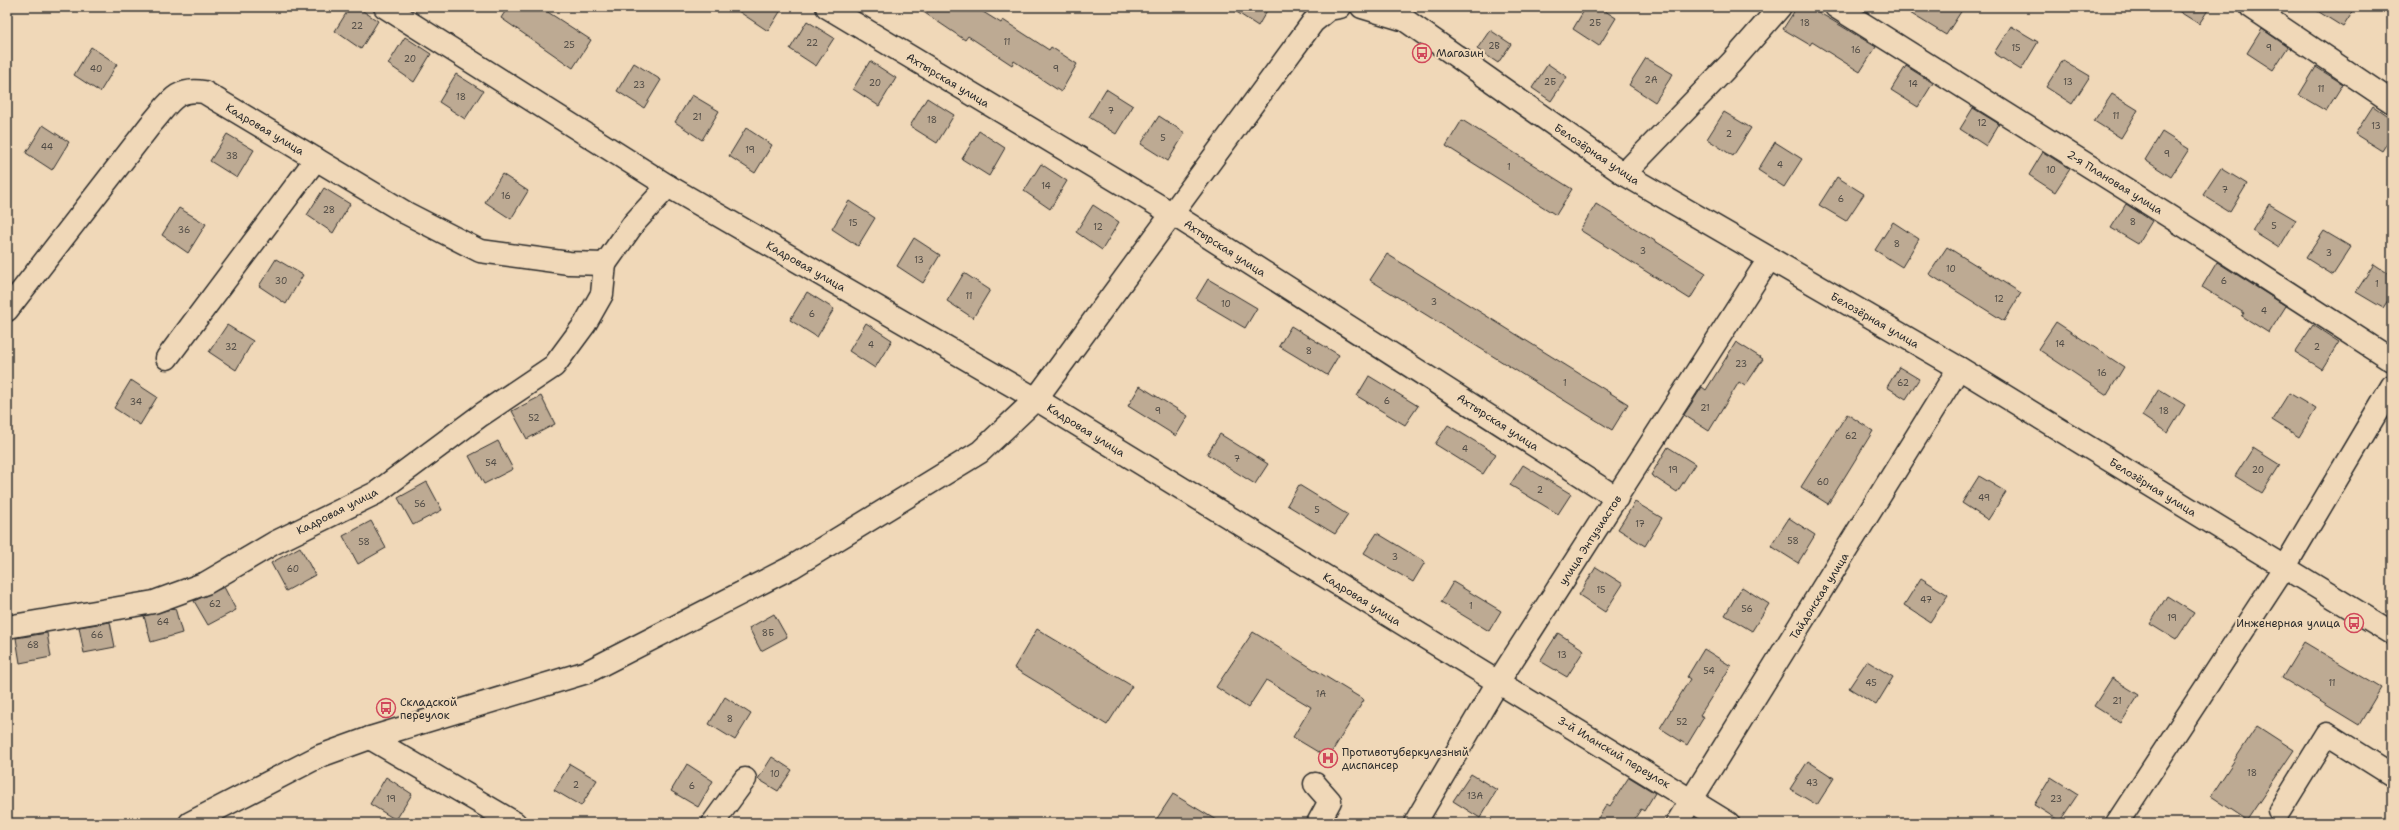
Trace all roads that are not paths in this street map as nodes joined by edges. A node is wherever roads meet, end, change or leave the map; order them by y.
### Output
1 (386, 7) edge
2 (827, 7) edge
3 (1340, 7) edge
4 (1362, 7) edge
5 (1780, 7) edge
6 (1836, 7) edge
7 (2251, 7) edge
8 (2392, 102) edge
9 (316, 159) junction
10 (1624, 174) junction
11 (668, 186) junction
12 (1171, 213) junction
13 (1769, 259) junction
14 (605, 264) junction
15 (7, 310) edge
16 (167, 358) dead end
17 (2392, 360) edge
18 (1959, 368) junction
19 (2392, 386) edge
20 (1036, 399) junction
21 (1617, 498) junction
22 (2284, 568) junction
23 (7, 627) edge
24 (2392, 632) edge
25 (1498, 682) junction
26 (370, 738) junction
27 (2392, 774) edge
28 (745, 779) dead end
29 (1315, 784) dead end
30 (1692, 800) junction
31 (2280, 810) dead end
32 (190, 823) edge
33 (515, 823) edge
34 (713, 823) edge
35 (1318, 823) edge
36 (1415, 823) edge
37 (1677, 823) edge
38 (1728, 823) edge
39 (2117, 823) edge

1 - 11 street, Кадровая улица
2 - 12 street, Ахтырская улица
3 - 12 street
4 - 10 street, Белозёрная улица
5 - 10 street
6 - 17 street, 2-я Плановая улица
7 - 8 street
9 - 14 street, Кадровая улица
9 - 15 street, Кадровая улица
9 - 16 street
10 - 13 street, Белозёрная улица
11 - 14 street, Кадровая улица
11 - 20 street, Кадровая улица
12 - 20 street
12 - 21 street, Ахтырская улица
13 - 18 street, Белозёрная улица
13 - 21 street, улица Энтузиастов
14 - 23 street, Кадровая улица
18 - 22 street, Белозёрная улица
18 - 30 street, Тайдонская улица
19 - 22 street
20 - 25 street, Кадровая улица
20 - 26 street
21 - 25 street, улица Энтузиастов
22 - 24 street, Белозёрная улица
22 - 39 street
25 - 30 street, 3-й Иланский переулок
25 - 36 street, улица Энтузиастов
26 - 32 street
26 - 33 street
27 - 31 street
28 - 34 street
29 - 35 street
30 - 37 street, Тайдонская улица
30 - 38 street, 3-й Иланский переулок

